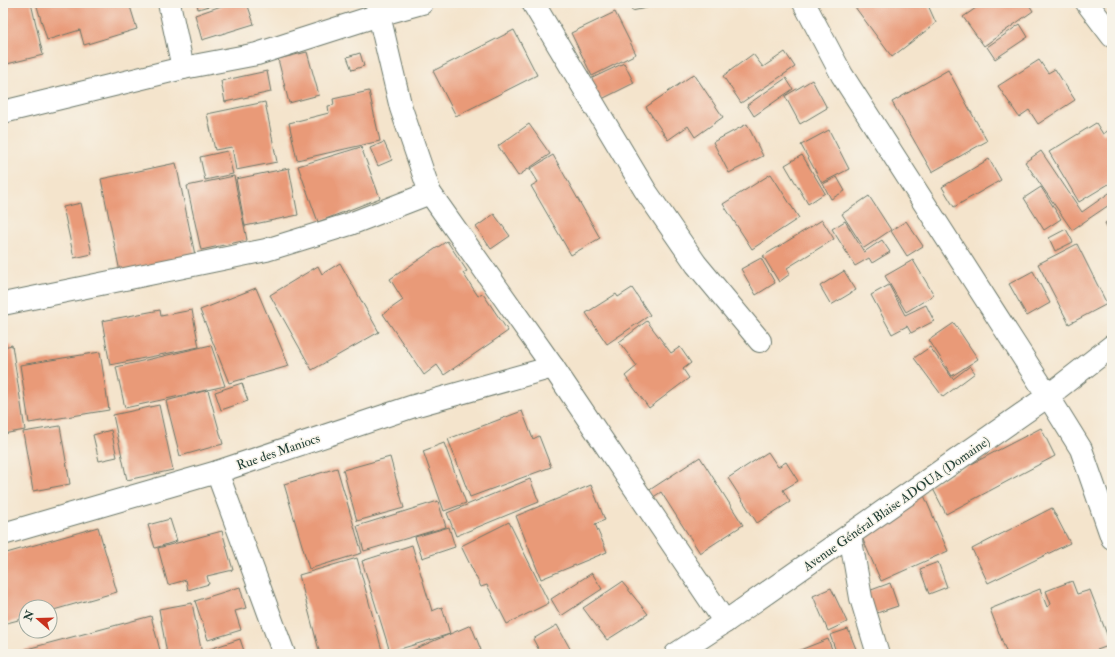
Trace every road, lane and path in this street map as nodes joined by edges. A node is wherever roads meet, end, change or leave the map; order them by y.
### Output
1 (169, 3) edge
2 (422, 3) edge
3 (533, 3) edge
4 (804, 3) edge
5 (1090, 4) edge
6 (378, 9) edge
7 (1112, 36) edge
8 (183, 68) junction
9 (3, 112) edge
10 (430, 194) junction
11 (3, 304) edge
12 (760, 341) dead end
13 (1112, 346) edge
14 (553, 367) junction
15 (1048, 396) junction
16 (217, 472) junction
17 (3, 534) edge
18 (850, 535) junction
19 (1112, 538) edge
20 (725, 622) junction
21 (284, 654) edge
22 (676, 654) edge
23 (878, 654) edge

1 - 8 street
2 - 6 street
3 - 12 street
4 - 15 street
5 - 7 street
6 - 8 street
6 - 10 street
8 - 9 street
10 - 11 street
10 - 14 street
13 - 15 street, Avenue Général Blaise ADOUA (Domaine)
14 - 16 street, Rue des Maniocs
14 - 20 street
15 - 18 street, Avenue Général Blaise ADOUA (Domaine)
15 - 19 street
16 - 17 street, Rue des Maniocs
16 - 21 street
18 - 20 street, Avenue Général Blaise ADOUA (Domaine)
18 - 23 street
20 - 22 street, Avenue Général Blaise ADOUA (Domaine)

